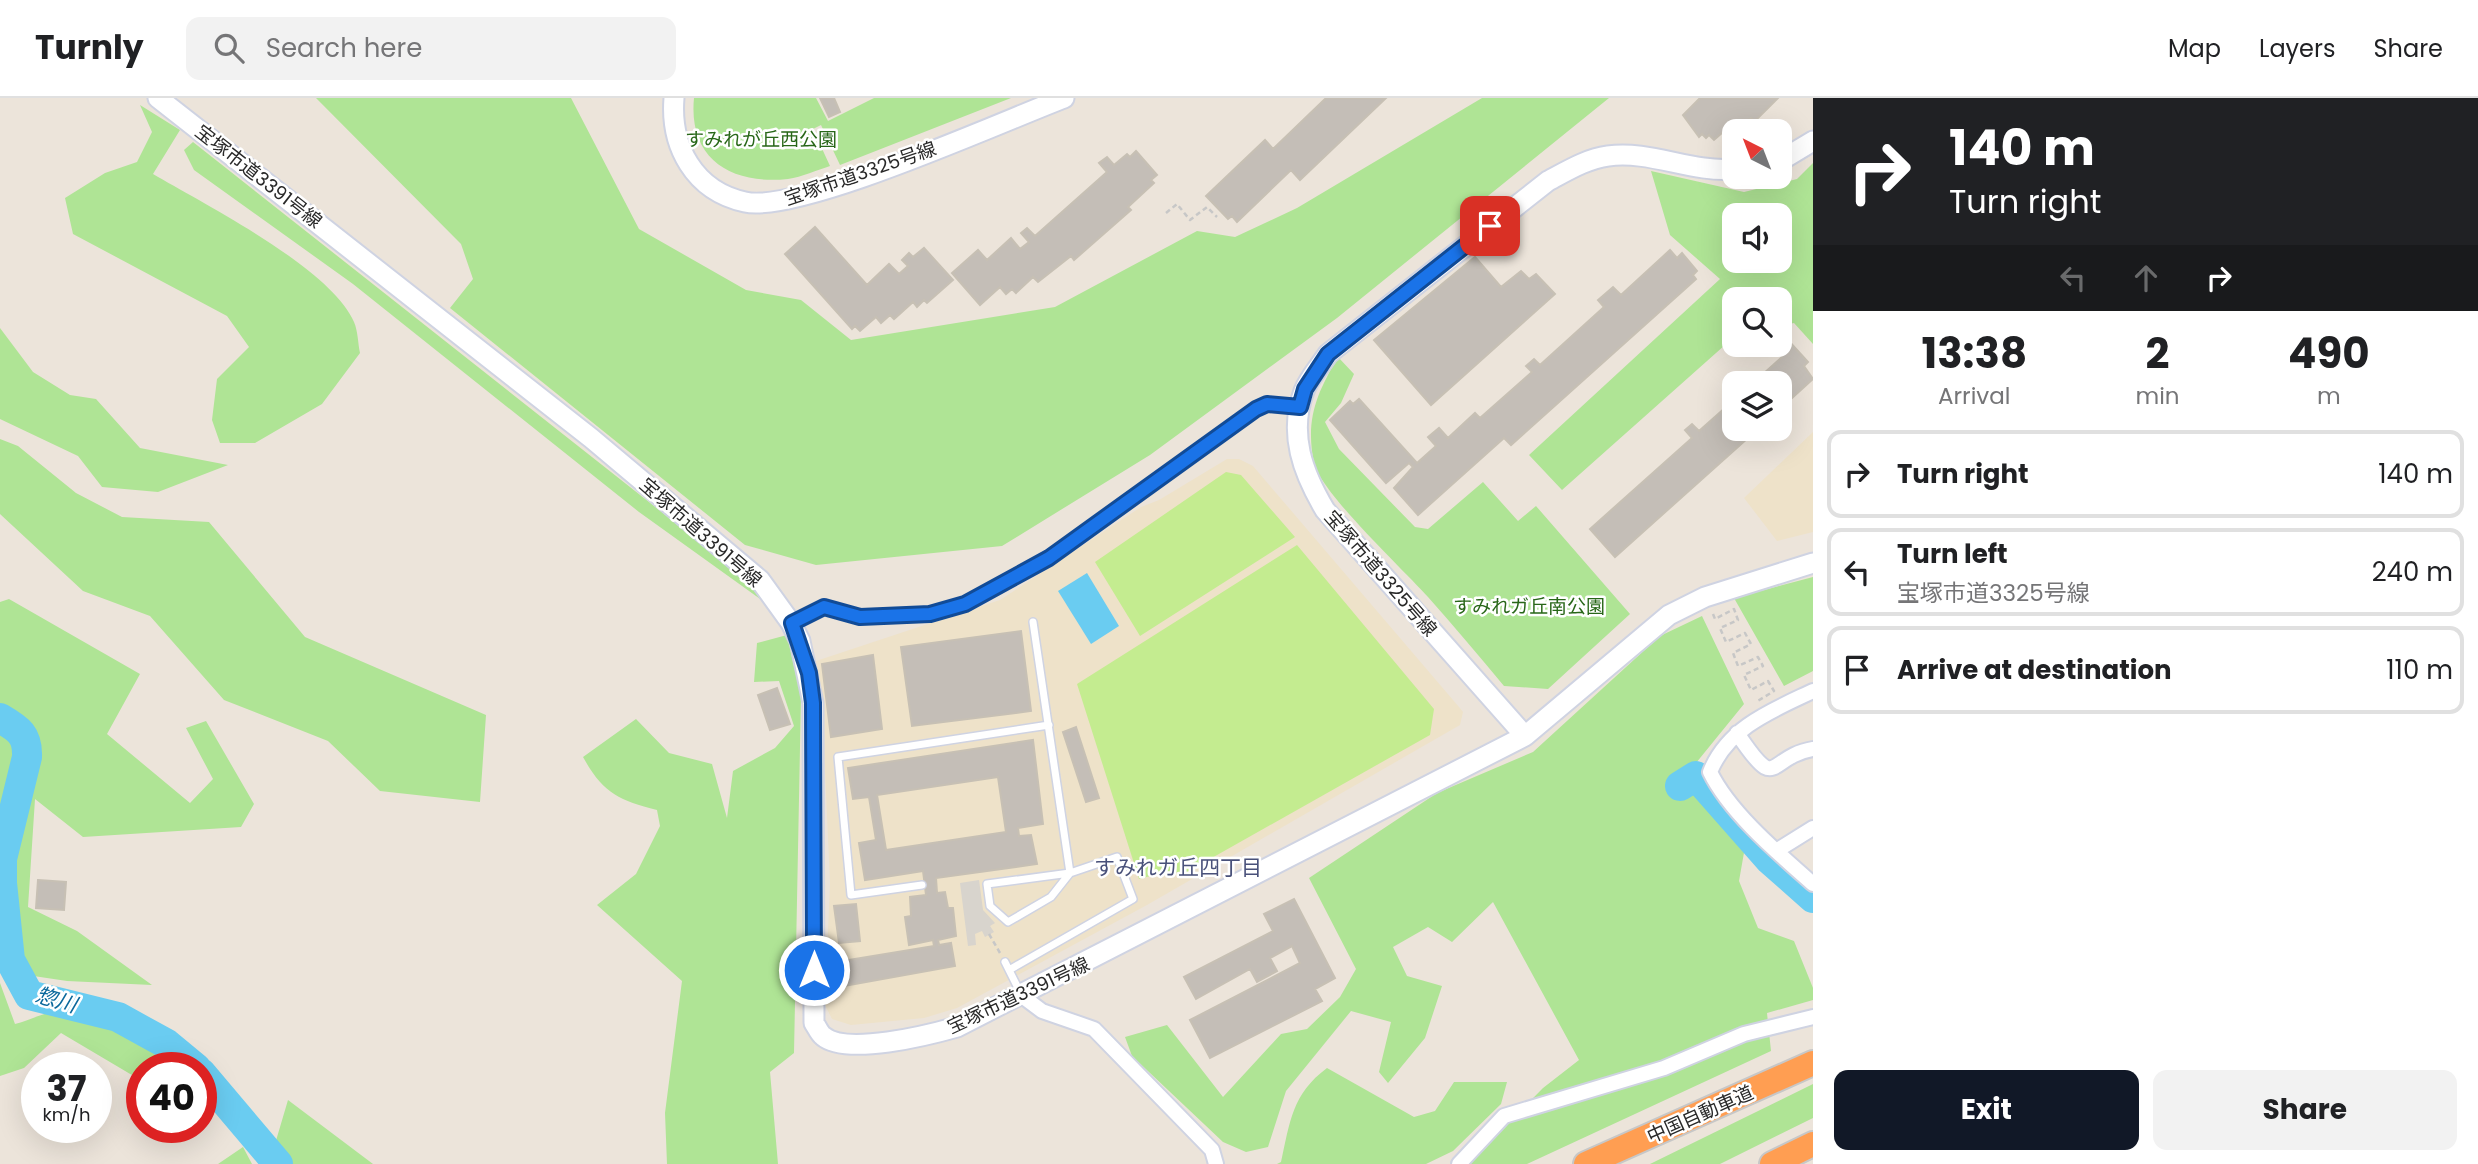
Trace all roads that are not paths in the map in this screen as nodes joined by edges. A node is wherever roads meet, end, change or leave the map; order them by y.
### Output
1 (158, 98) edge
2 (674, 98) edge
3 (1064, 98) edge
4 (1813, 141) edge
5 (1792, 154) edge
6 (1722, 169) edge
7 (1300, 407) junction
8 (1813, 563) edge
9 (1033, 622) dead end
10 (792, 623) junction
11 (1813, 691) edge
12 (1049, 725) junction
13 (1737, 733) junction
14 (1525, 736) junction
15 (1813, 749) edge
16 (1813, 828) edge
17 (1776, 851) junction
18 (1070, 873) junction
19 (1813, 884) edge
20 (922, 885) dead end
21 (1022, 996) junction
22 (1813, 1017) edge
23 (1813, 1063) edge
24 (1813, 1144) edge
25 (1216, 1164) edge
26 (1459, 1164) edge
27 (1586, 1164) edge
28 (1772, 1164) edge

1 - 10 street, 宝塚市道3391号線
2 - 3 street, 宝塚市道3325号線
4 - 5 street
6 - 7 street, 宝塚市道3325号線
7 - 10 lane
7 - 14 street, 宝塚市道3325号線
8 - 14 street
9 - 12 lane
10 - 21 street, 宝塚市道3391号線
11 - 13 street
12 - 18 lane
12 - 20 lane
13 - 15 street
13 - 17 street
14 - 21 street, 宝塚市道3391号線
16 - 17 street
17 - 19 street
18 - 18 lane
18 - 21 lane
21 - 25 street
22 - 26 street
23 - 27 highway, 中国自動車道
24 - 28 highway

